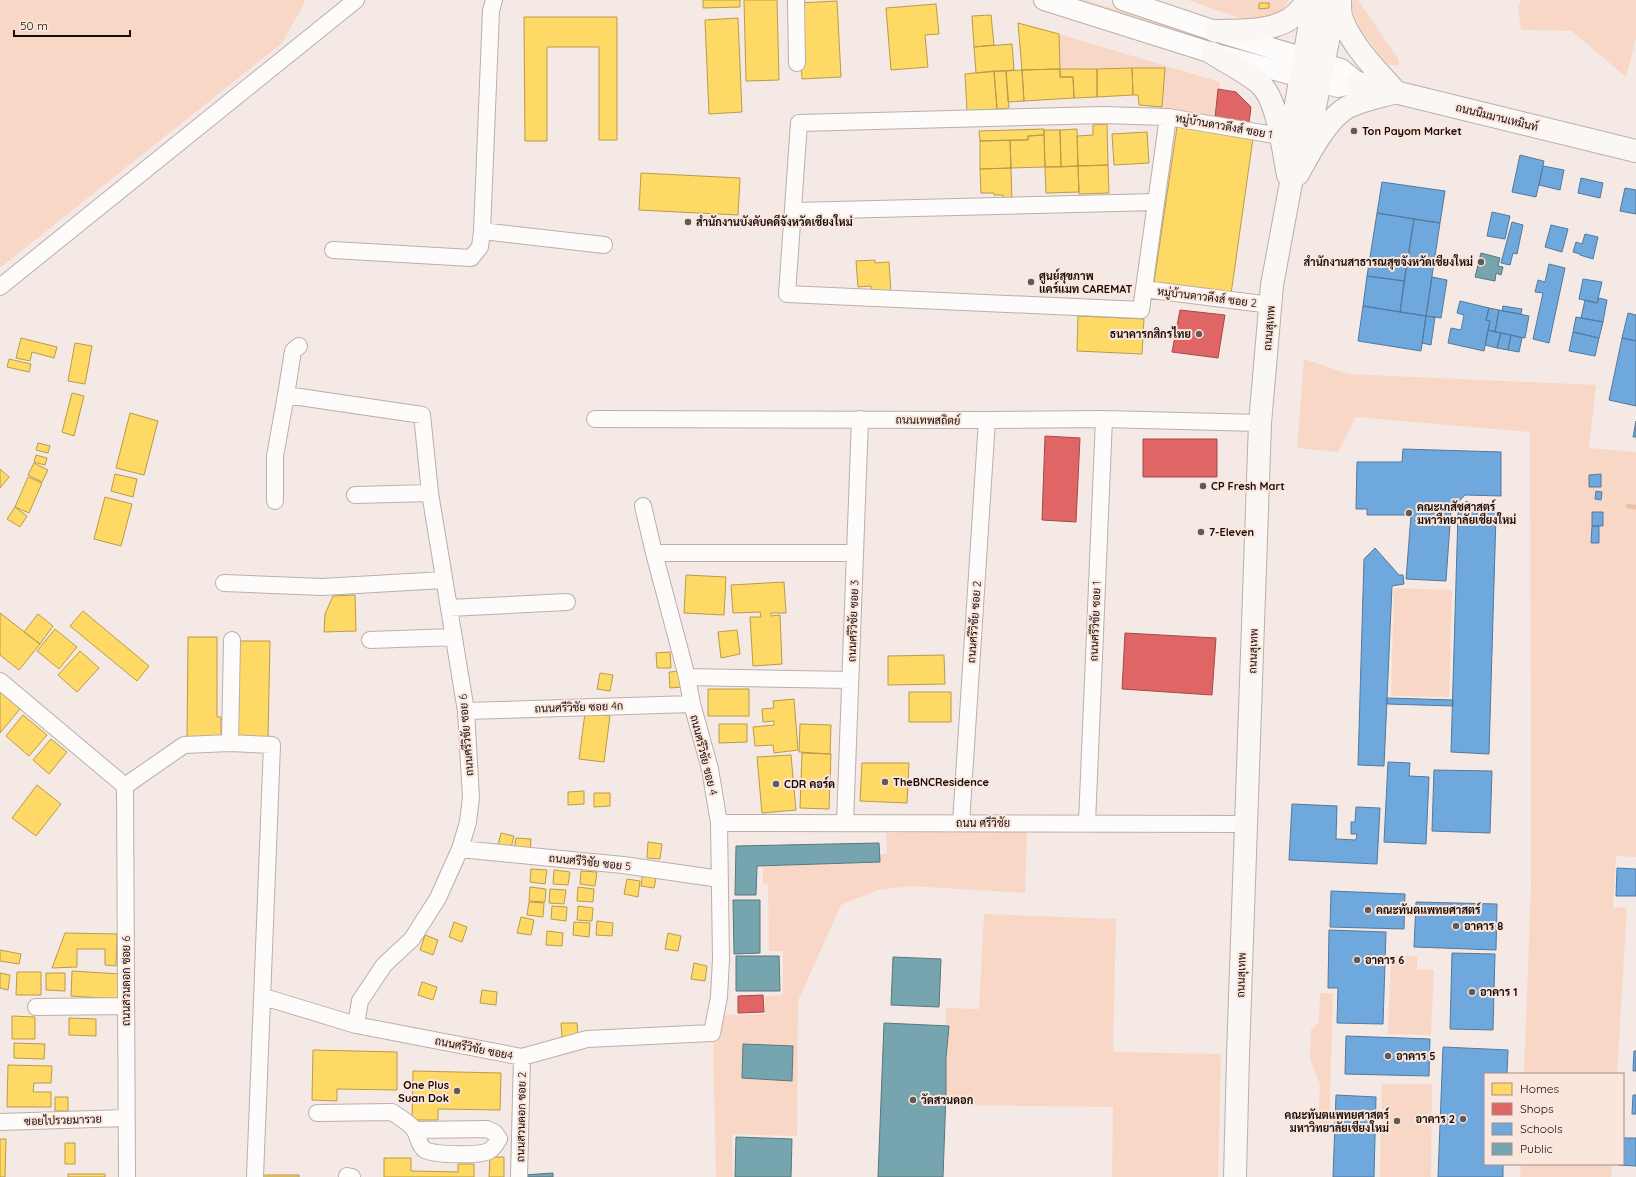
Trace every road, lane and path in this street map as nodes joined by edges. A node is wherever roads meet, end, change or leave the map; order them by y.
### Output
1 (356, 0) edge
2 (494, 0) edge
3 (796, 0) edge
4 (1044, 0) edge
5 (1123, 0) edge
6 (1307, 0) edge
7 (1314, 0) edge
8 (1336, 0) edge
9 (1340, 0) edge
10 (1215, 31) junction
11 (1212, 53) junction
12 (797, 63) dead end
13 (1312, 70) junction
14 (1358, 83) joint
15 (1396, 92) junction
16 (1168, 117) junction
17 (1280, 136) junction
18 (1636, 151) edge
19 (1290, 188) junction
20 (1156, 202) junction
21 (794, 211) junction
22 (482, 231) junction
23 (604, 245) dead end
24 (333, 250) dead end
25 (0, 287) edge
26 (1144, 288) junction
27 (1271, 305) junction
28 (299, 346) dead end
29 (286, 395) junction
30 (860, 419) junction
31 (1104, 419) junction
32 (595, 420) dead end
33 (987, 420) junction
34 (1260, 423) junction
35 (430, 493) junction
36 (355, 495) dead end
37 (275, 501) dead end
38 (643, 506) dead end
39 (855, 552) junction
40 (654, 553) junction
41 (444, 580) junction
42 (224, 583) dead end
43 (567, 602) dead end
44 (449, 608) junction
45 (454, 637) junction
46 (232, 640) dead end
47 (370, 640) dead end
48 (687, 677) junction
49 (850, 680) junction
50 (0, 681) edge
51 (692, 704) junction
52 (466, 711) junction
53 (230, 743) junction
54 (125, 786) junction
55 (720, 823) junction
56 (845, 823) junction
57 (961, 823) junction
58 (1087, 823) junction
59 (1247, 824) junction
60 (460, 849) junction
61 (720, 879) junction
62 (264, 997) junction
63 (126, 1006) junction
64 (36, 1007) dead end
65 (356, 1025) junction
66 (712, 1033) joint
67 (522, 1057) junction
68 (317, 1113) dead end
69 (126, 1118) junction
70 (0, 1122) edge
71 (414, 1130) junction
72 (499, 1139) junction
73 (520, 1141) junction
74 (127, 1177) edge
75 (255, 1177) edge
76 (519, 1177) edge
77 (1235, 1177) edge

1 - 25 street
2 - 22 street
3 - 12 street
4 - 11 street
5 - 10 street
6 - 10 main road
7 - 13 main road
8 - 13 main road
9 - 15 main road
10 - 13 street
11 - 13 street
11 - 17 main road
13 - 14 street
13 - 19 main road, ถนนสุเทพ
14 - 15 main road, ถนนนิมมานเหมินท์
15 - 18 main road, ถนนนิมมานเหมินท์
15 - 19 main road
16 - 17 street, หมู่บ้านดาวดึงส์ ซอย 1
16 - 20 street
16 - 21 street, หมู่บ้านดาวดึงส์ ซอย 1
17 - 19 main road
19 - 27 main road, ถนนสุเทพ
20 - 21 street
20 - 26 street
21 - 26 street
22 - 23 street
22 - 24 street
26 - 27 street, หมู่บ้านดาวดึงส์ ซอย 2
27 - 34 main road, ถนนสุเทพ
28 - 29 street
29 - 35 street, ถนนศรีวิชัย ซอย 6
29 - 37 street
30 - 32 street, ถนนเทพสถิตย์
30 - 33 street, ถนนเทพสถิตย์
30 - 39 street, ถนนศรีวิชัย ซอย 3
31 - 33 street, ถนนเทพสถิตย์
31 - 34 street, ถนนเทพสถิตย์
31 - 58 street, ถนนศรีวิชัย ซอย 1
33 - 57 street, ถนนศรีวิชัย ซอย 2
34 - 59 main road, ถนนสุเทพ
35 - 36 street
35 - 41 street, ถนนศรีวิชัย ซอย 6
38 - 40 street, ถนนศรีวิชัย ซอย 4
39 - 40 street
39 - 49 street, ถนนศรีวิชัย ซอย 3
40 - 48 street, ถนนศรีวิชัย ซอย 4
41 - 42 street
41 - 44 street, ถนนศรีวิชัย ซอย 6
43 - 44 street
44 - 45 street, ถนนศรีวิชัย ซอย 6
45 - 47 street
45 - 52 street, ถนนศรีวิชัย ซอย 6
46 - 53 street
48 - 49 street
48 - 51 street, ถนนศรีวิชัย ซอย 4
49 - 56 street, ถนนศรีวิชัย ซอย 3
50 - 54 street
51 - 52 street, ถนนศรีวิชัย ซอย 4ก
51 - 55 street, ถนนศรีวิชัย ซอย 4
52 - 60 street, ถนนศรีวิชัย ซอย 6
53 - 54 street
53 - 62 street
54 - 63 street, ถนนสวนดอก ซอย 6
55 - 56 street, ถนน ศรีวิชัย
55 - 61 street, ถนนศรีวิชัย ซอย 4
56 - 57 street, ถนน ศรีวิชัย
57 - 58 street, ถนน ศรีวิชัย
58 - 59 street, ถนน ศรีวิชัย
59 - 77 main road, ถนนสุเทพ
60 - 61 street, ถนนศรีวิชัย ซอย 5
60 - 65 street, ถนนศรีวิชัย ซอย 6
61 - 66 street, ถนนศรีวิชัย ซอย 4
62 - 65 street, ถนนศรีวิชัย ซอย4
62 - 75 street
63 - 64 street
63 - 69 street, ถนนสวนดอก ซอย 6
65 - 67 street, ถนนศรีวิชัย ซอย4
66 - 67 street, ถนนศรีวิชัย ซอย4
67 - 73 street, ถนนสวนดอก ซอย 2
68 - 71 street
69 - 70 street, ซอยไปรวยมารวย
69 - 74 street, ถนนสวนดอก ซอย 6
71 - 72 street
71 - 72 street
72 - 73 street
73 - 76 street, ถนนสวนดอก ซอย 2

